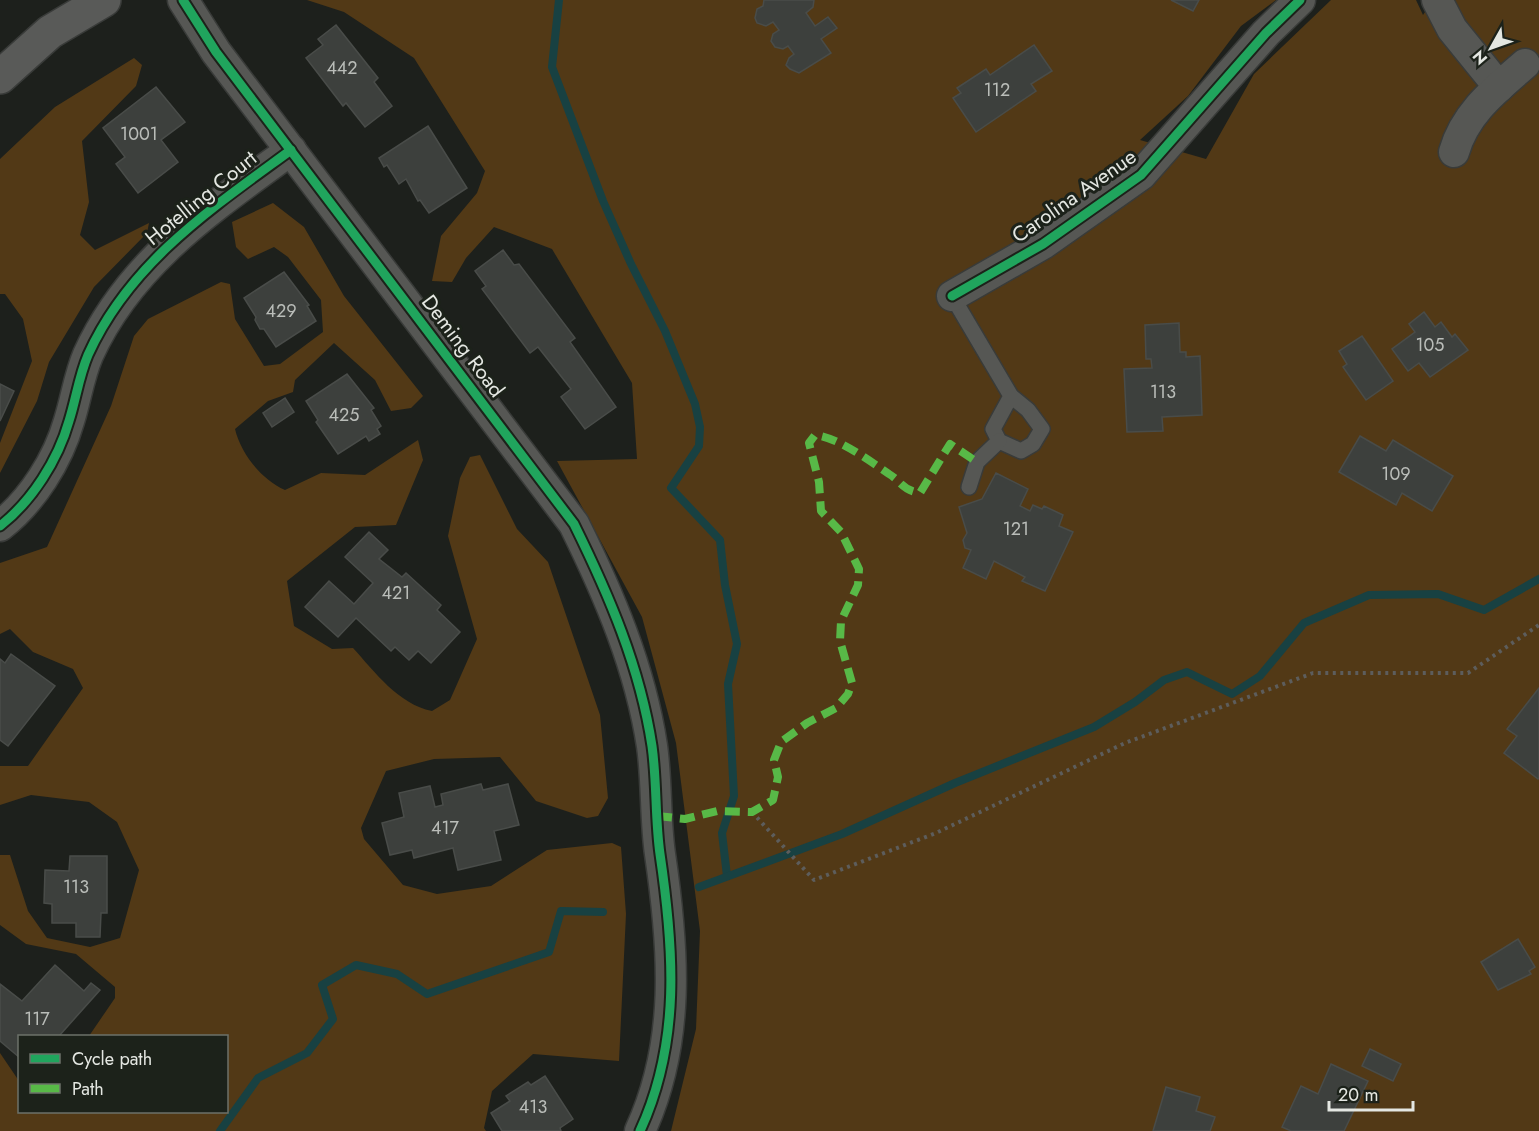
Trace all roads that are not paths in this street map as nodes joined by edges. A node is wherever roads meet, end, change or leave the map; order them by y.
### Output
1 (104, 0) edge
2 (183, 0) edge
3 (1300, 0) edge
4 (1437, 0) edge
5 (1526, 64) dead end
6 (0, 77) edge
7 (1499, 87) junction
8 (291, 150) junction
9 (1454, 152) dead end
10 (952, 296) joint
11 (1011, 396) junction
12 (999, 441) junction
13 (969, 486) dead end
14 (0, 526) edge
15 (640, 1131) edge

1 - 6 main road
2 - 8 street, Deming Road
3 - 10 street, Carolina Avenue
4 - 7 street
5 - 7 street
7 - 9 street
8 - 14 street, Hotelling Court
8 - 15 street, Deming Road
10 - 11 lane
11 - 12 lane
11 - 12 lane
12 - 13 lane

